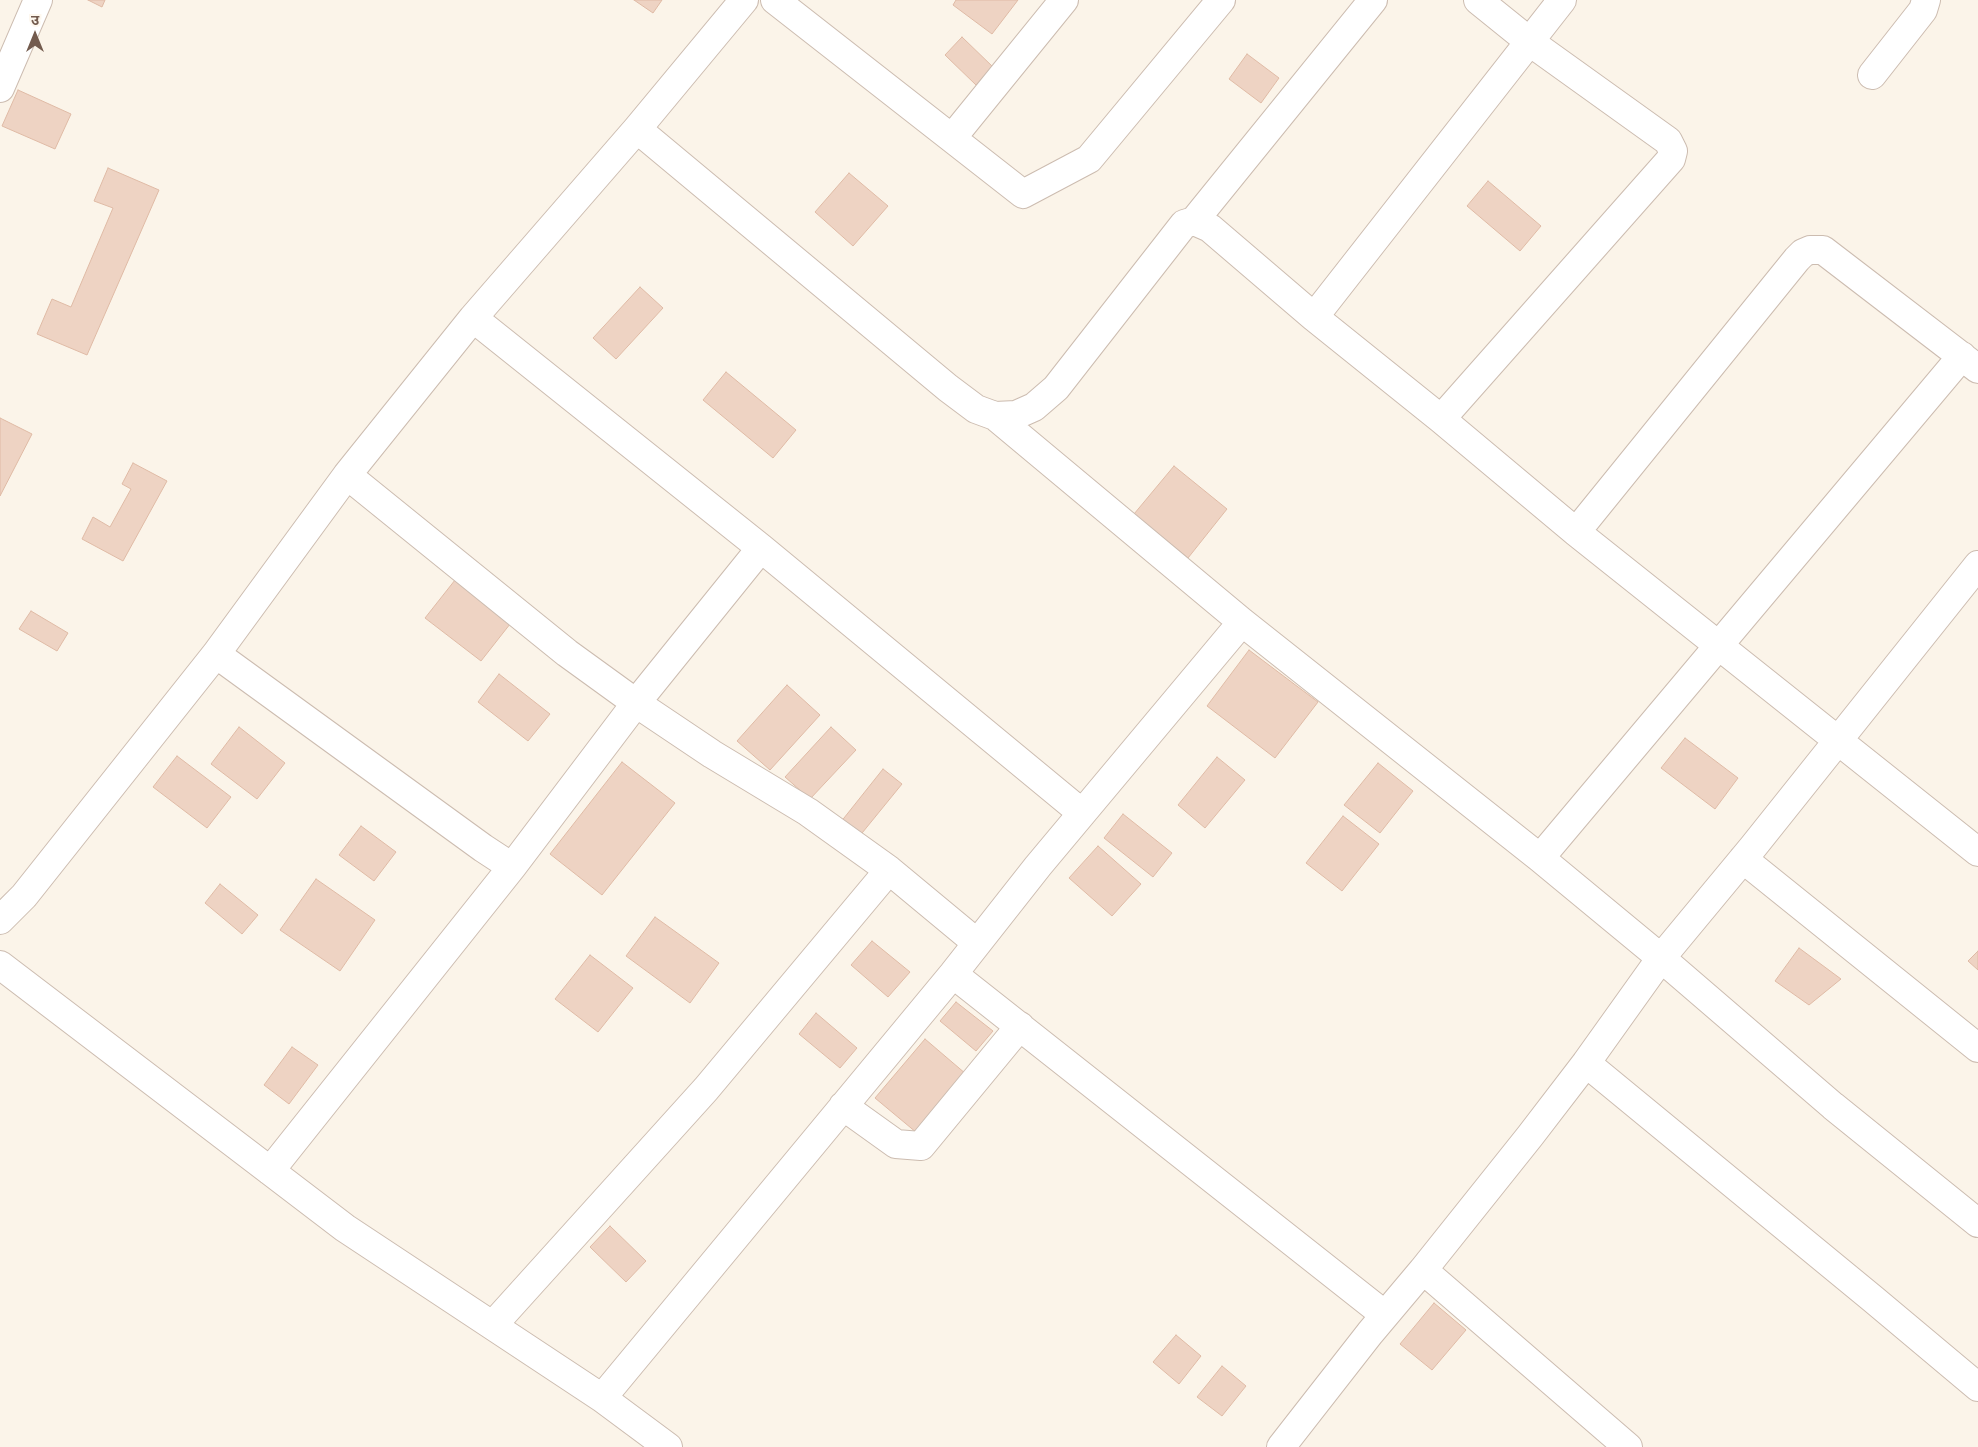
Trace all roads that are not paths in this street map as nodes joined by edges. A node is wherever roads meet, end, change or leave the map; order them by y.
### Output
1 (38, 0) edge
2 (744, 0) edge
3 (775, 0) edge
4 (1064, 0) edge
5 (1220, 0) edge
6 (1373, 0) edge
7 (1478, 0) edge
8 (1562, 0) edge
9 (1926, 0) edge
10 (1530, 42) junction
11 (1872, 75) dead end
12 (0, 88) edge
13 (637, 129) junction
14 (952, 138) junction
15 (1194, 221) junction
16 (1314, 317) junction
17 (473, 318) junction
18 (1970, 363) edge
19 (995, 416) junction
20 (1441, 419) junction
21 (347, 475) junction
22 (1576, 532) junction
23 (761, 548) junction
24 (1978, 565) edge
25 (1242, 622) junction
26 (1718, 645) junction
27 (216, 654) junction
28 (636, 703) junction
29 (1838, 740) junction
30 (1082, 813) junction
31 (1978, 852) edge
32 (1540, 858) junction
33 (1743, 859) junction
34 (512, 867) junction
35 (889, 870) junction
36 (0, 920) edge
37 (976, 943) junction
38 (1661, 958) junction
39 (0, 965) edge
40 (952, 974) junction
41 (1020, 1026) junction
42 (1978, 1048) edge
43 (1586, 1063) junction
44 (844, 1106) junction
45 (270, 1171) junction
46 (1978, 1223) edge
47 (1423, 1270) junction
48 (1385, 1316) junction
49 (493, 1326) junction
50 (1978, 1387) edge
51 (602, 1398) junction
52 (668, 1447) edge
53 (1281, 1447) edge
54 (1628, 1447) edge

1 - 12 street
2 - 13 street
3 - 14 street
4 - 14 street
5 - 14 street
6 - 15 street
7 - 10 street
8 - 10 street
9 - 11 street
10 - 16 street
10 - 20 street
13 - 17 street
13 - 19 street
15 - 16 street
15 - 19 street
16 - 20 street
17 - 21 street
17 - 23 street
18 - 22 street
18 - 26 street
19 - 25 street
20 - 22 street
21 - 27 street
21 - 28 street
22 - 26 street
23 - 28 street
23 - 30 street
24 - 29 street
25 - 30 street
25 - 32 street
26 - 29 street
26 - 32 street
27 - 34 street
27 - 36 street
28 - 34 street
28 - 35 street
29 - 31 street
29 - 33 street
30 - 37 street
32 - 38 street
33 - 38 street
33 - 42 street
34 - 45 street
35 - 37 street
35 - 49 street
37 - 40 street
38 - 43 street
38 - 46 street
39 - 45 street
40 - 41 street
40 - 44 street
41 - 44 street
41 - 48 street
43 - 47 street
43 - 50 street
44 - 51 street
45 - 49 street
47 - 48 street
47 - 54 street
48 - 53 street
49 - 51 street
51 - 52 street

